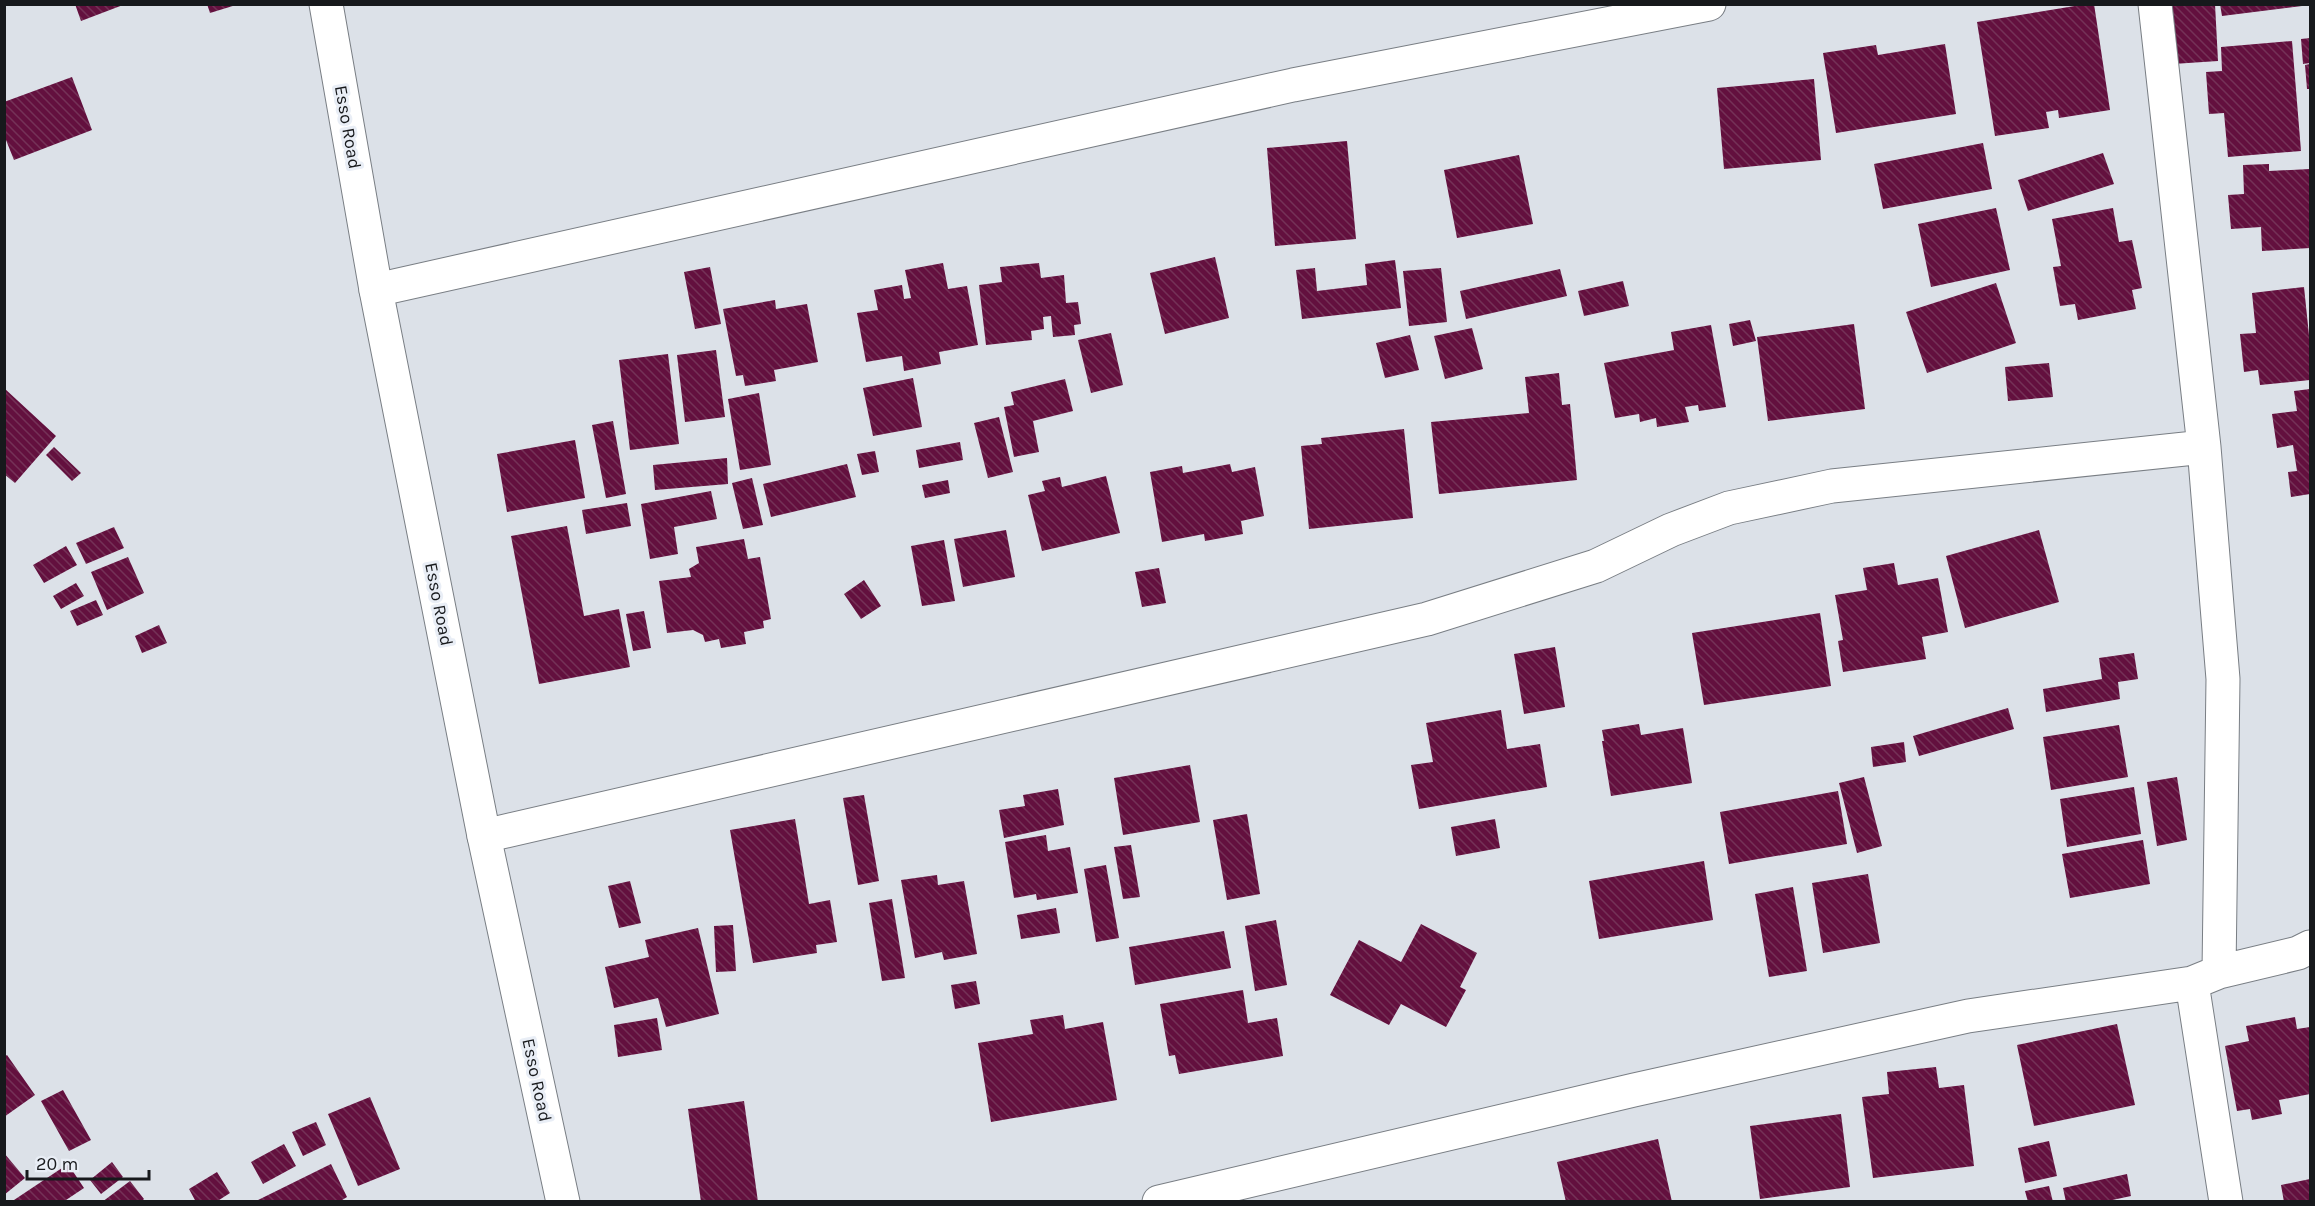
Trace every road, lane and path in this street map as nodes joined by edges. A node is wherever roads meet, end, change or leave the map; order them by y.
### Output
1 (326, 4) edge
2 (1709, 4) edge
3 (2156, 4) edge
4 (376, 290) junction
5 (2204, 447) junction
6 (484, 836) junction
7 (2310, 947) edge
8 (2206, 977) junction
9 (563, 1202) edge
10 (1159, 1202) edge
11 (2226, 1202) edge

1 - 4 street, Esso Road
2 - 4 street
3 - 5 street
4 - 6 street, Esso Road
5 - 6 street
5 - 8 street
6 - 9 street, Esso Road
7 - 8 street
8 - 10 street
8 - 11 street

